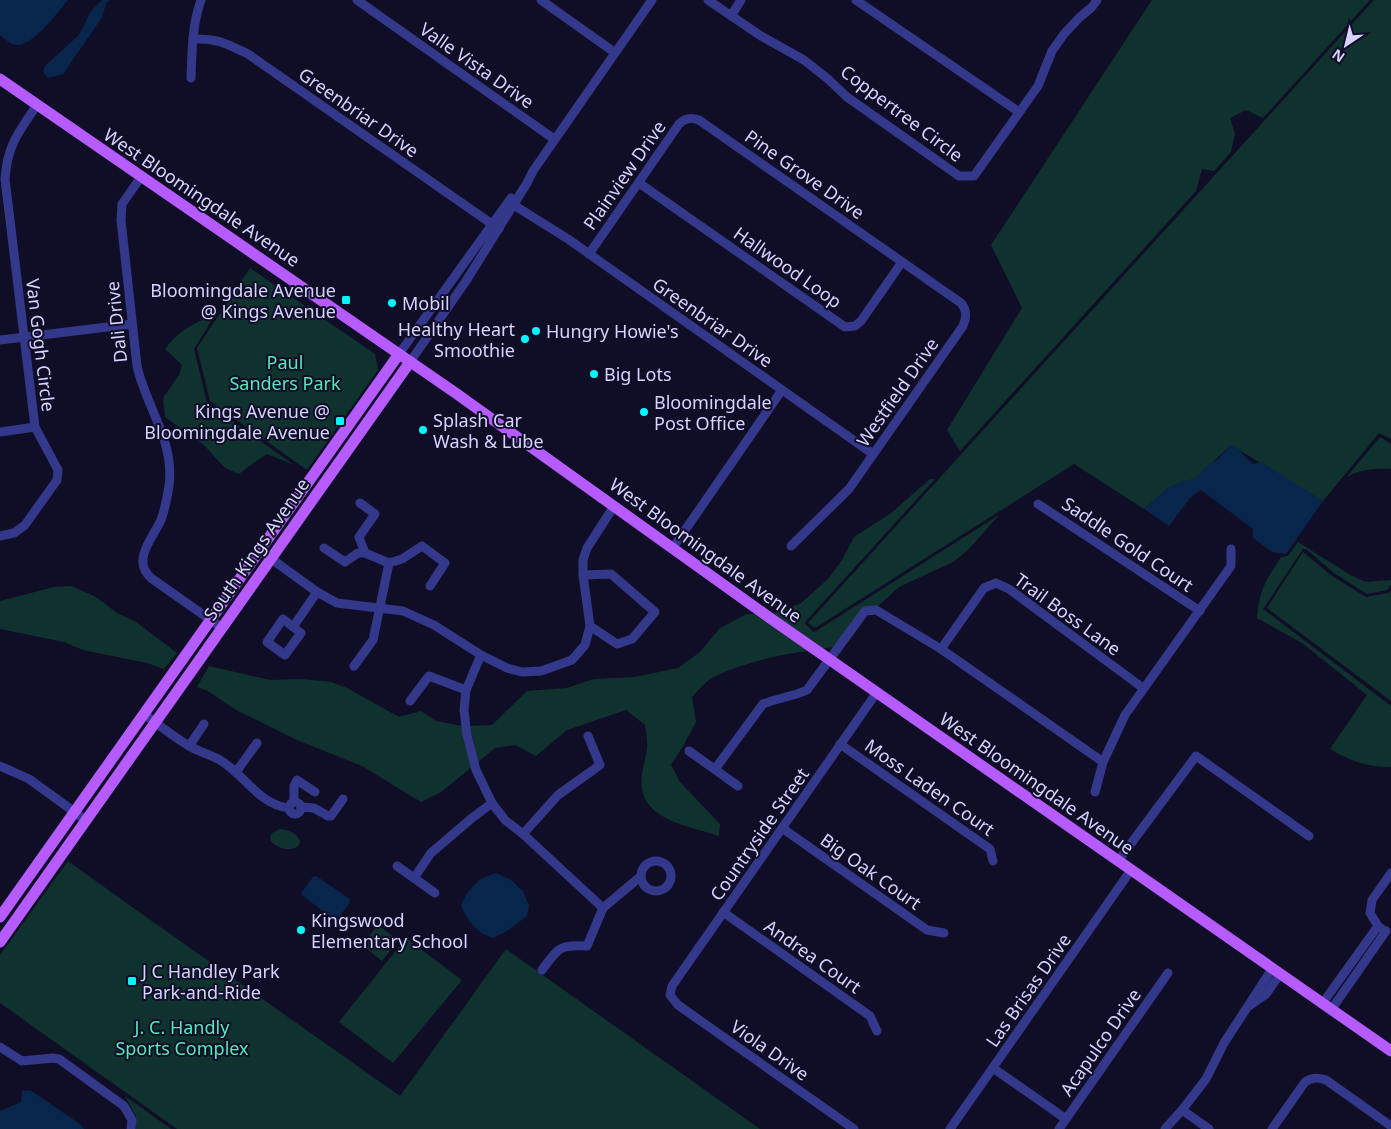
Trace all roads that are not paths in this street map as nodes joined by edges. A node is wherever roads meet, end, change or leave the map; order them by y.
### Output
1 (201, 0) edge
2 (357, 0) edge
3 (541, 0) edge
4 (652, 0) edge
5 (708, 0) edge
6 (741, 0) edge
7 (856, 0) edge
8 (1096, 0) edge
9 (730, 16) junction
10 (193, 38) junction
11 (614, 52) junction
12 (191, 78) dead end
13 (0, 79) edge
14 (37, 105) junction
15 (1019, 112) junction
16 (688, 118) joint
17 (554, 139) junction
18 (141, 178) junction
19 (638, 182) junction
20 (512, 202) junction
21 (495, 227) junction
22 (588, 254) junction
23 (902, 262) junction
24 (132, 324) junction
25 (24, 338) junction
26 (0, 340) edge
27 (399, 354) junction
28 (410, 362) junction
29 (782, 390) junction
30 (35, 427) junction
31 (0, 432) edge
32 (873, 454) junction
33 (360, 503) dead end
34 (1038, 504) dead end
35 (614, 506) junction
36 (0, 536) edge
37 (791, 546) dead end
38 (324, 548) dead end
39 (672, 549) junction
40 (1231, 549) dead end
41 (259, 550) junction
42 (365, 553) junction
43 (270, 559) junction
44 (389, 564) junction
45 (583, 575) junction
46 (430, 586) dead end
47 (317, 592) junction
48 (380, 607) junction
49 (1200, 611) junction
50 (210, 620) junction
51 (590, 626) junction
52 (293, 627) dead end
53 (222, 628) junction
54 (941, 649) junction
55 (481, 655) junction
56 (828, 659) junction
57 (354, 666) dead end
58 (1143, 688) junction
59 (466, 690) junction
60 (877, 692) junction
61 (410, 701) dead end
62 (144, 714) junction
63 (155, 722) junction
64 (204, 724) dead end
65 (588, 736) dead end
66 (257, 743) dead end
67 (840, 744) junction
68 (189, 746) junction
69 (689, 751) dead end
70 (1103, 762) junction
71 (0, 766) edge
72 (715, 770) junction
73 (236, 772) junction
74 (738, 786) dead end
75 (315, 792) dead end
76 (1095, 792) dead end
77 (343, 800) dead end
78 (492, 803) junction
79 (295, 806) junction
80 (74, 813) junction
81 (87, 821) junction
82 (782, 828) junction
83 (523, 834) junction
84 (1309, 836) dead end
85 (993, 861) dead end
86 (1118, 861) junction
87 (397, 866) dead end
88 (1131, 870) junction
89 (1391, 873) edge
90 (641, 876) dead end
91 (414, 878) junction
92 (435, 893) dead end
93 (603, 908) junction
94 (723, 912) junction
95 (0, 917) edge
96 (1385, 930) edge
97 (944, 933) dead end
98 (0, 942) edge
99 (542, 970) dead end
100 (1276, 972) junction
101 (1168, 973) dead end
102 (670, 995) joint
103 (1327, 1007) junction
104 (877, 1031) dead end
105 (0, 1046) edge
106 (1391, 1051) edge
107 (993, 1068) junction
108 (1182, 1110) junction
109 (1066, 1119) junction
110 (1391, 1126) edge
111 (131, 1129) edge
112 (854, 1129) edge
113 (950, 1129) edge
114 (1059, 1129) edge
115 (1165, 1129) edge
116 (1209, 1129) edge
117 (1272, 1129) edge

1 - 10 street
2 - 17 street, Valle Vista Drive
3 - 11 street
4 - 11 street, South Kings Avenue
5 - 9 street, Coppertree Circle
6 - 9 street
7 - 15 street
8 - 15 street, Coppertree Circle
9 - 15 street, Coppertree Circle
10 - 12 street
10 - 21 street, Greenbriar Drive
11 - 17 street, South Kings Avenue
13 - 14 main road, West Bloomingdale Avenue
14 - 18 main road, West Bloomingdale Avenue
14 - 25 street, Van Gogh Circle
16 - 19 street, Plainview Drive
16 - 23 street, Pine Grove Drive
17 - 20 street, South Kings Avenue
18 - 24 street, Dali Drive
18 - 27 main road, West Bloomingdale Avenue
19 - 22 street, Plainview Drive
19 - 23 street, Hallwood Loop
20 - 21 street, South Kings Avenue
20 - 22 street, Greenbriar Drive
21 - 27 street, South Kings Avenue
21 - 28 street, South Kings Avenue
22 - 29 street, Greenbriar Drive
23 - 32 street, Westfield Drive
24 - 25 street
24 - 50 street, Dali Drive
25 - 26 street
25 - 30 street, Van Gogh Circle
27 - 28 main road, West Bloomingdale Avenue
27 - 41 main road, South Kings Avenue
28 - 35 main road, West Bloomingdale Avenue
28 - 43 main road, South Kings Avenue
29 - 32 street, Greenbriar Drive
29 - 39 street
30 - 31 street
30 - 36 street, Van Gogh Circle
32 - 37 street, Westfield Drive
33 - 42 street
34 - 49 street, Saddle Gold Court
35 - 39 main road, West Bloomingdale Avenue
35 - 45 street
38 - 42 street
39 - 56 main road, West Bloomingdale Avenue
40 - 49 street
41 - 43 street
41 - 50 main road, South Kings Avenue
42 - 44 street
43 - 47 street
43 - 53 main road, South Kings Avenue
44 - 46 street
44 - 48 street
45 - 51 street
45 - 51 street
47 - 48 street
47 - 52 street
48 - 55 street
48 - 57 street
49 - 58 street
50 - 53 street, Dali Drive
50 - 62 main road, South Kings Avenue
51 - 55 street
53 - 63 main road, South Kings Avenue
54 - 56 street
54 - 58 street, Trail Boss Lane
54 - 70 street
55 - 59 street
56 - 60 main road, West Bloomingdale Avenue
56 - 72 street
58 - 70 street
59 - 61 street
59 - 78 street
60 - 67 street, Countryside Street
60 - 86 main road, West Bloomingdale Avenue
62 - 63 street
62 - 80 main road, South Kings Avenue
63 - 68 street
63 - 81 main road, South Kings Avenue
64 - 68 street
65 - 83 street
66 - 73 street
67 - 82 street, Countryside Street
67 - 85 street, Moss Laden Court
68 - 73 street
69 - 72 street
70 - 76 street
71 - 80 street
72 - 74 street
73 - 79 street
75 - 79 street
77 - 79 street
78 - 83 street
78 - 91 street
80 - 81 street
80 - 95 main road, South Kings Avenue
81 - 98 main road, South Kings Avenue
82 - 94 street, Countryside Street
82 - 97 street, Big Oak Court
83 - 93 street
84 - 86 street
86 - 88 main road, West Bloomingdale Avenue
87 - 91 street
88 - 100 main road, West Bloomingdale Avenue
88 - 107 street, Las Brisas Drive
89 - 96 street
90 - 93 street
91 - 92 street
93 - 99 street
94 - 102 street, Countryside Street
94 - 104 street, Andrea Court
96 - 103 street
100 - 103 main road, West Bloomingdale Avenue
100 - 108 street
101 - 109 street, Acapulco Drive
102 - 112 street, Viola Drive
103 - 106 main road, West Bloomingdale Avenue
105 - 111 street
107 - 109 street
107 - 113 street, Las Brisas Drive
108 - 115 street
108 - 116 street
109 - 114 street, Acapulco Drive
110 - 117 street

